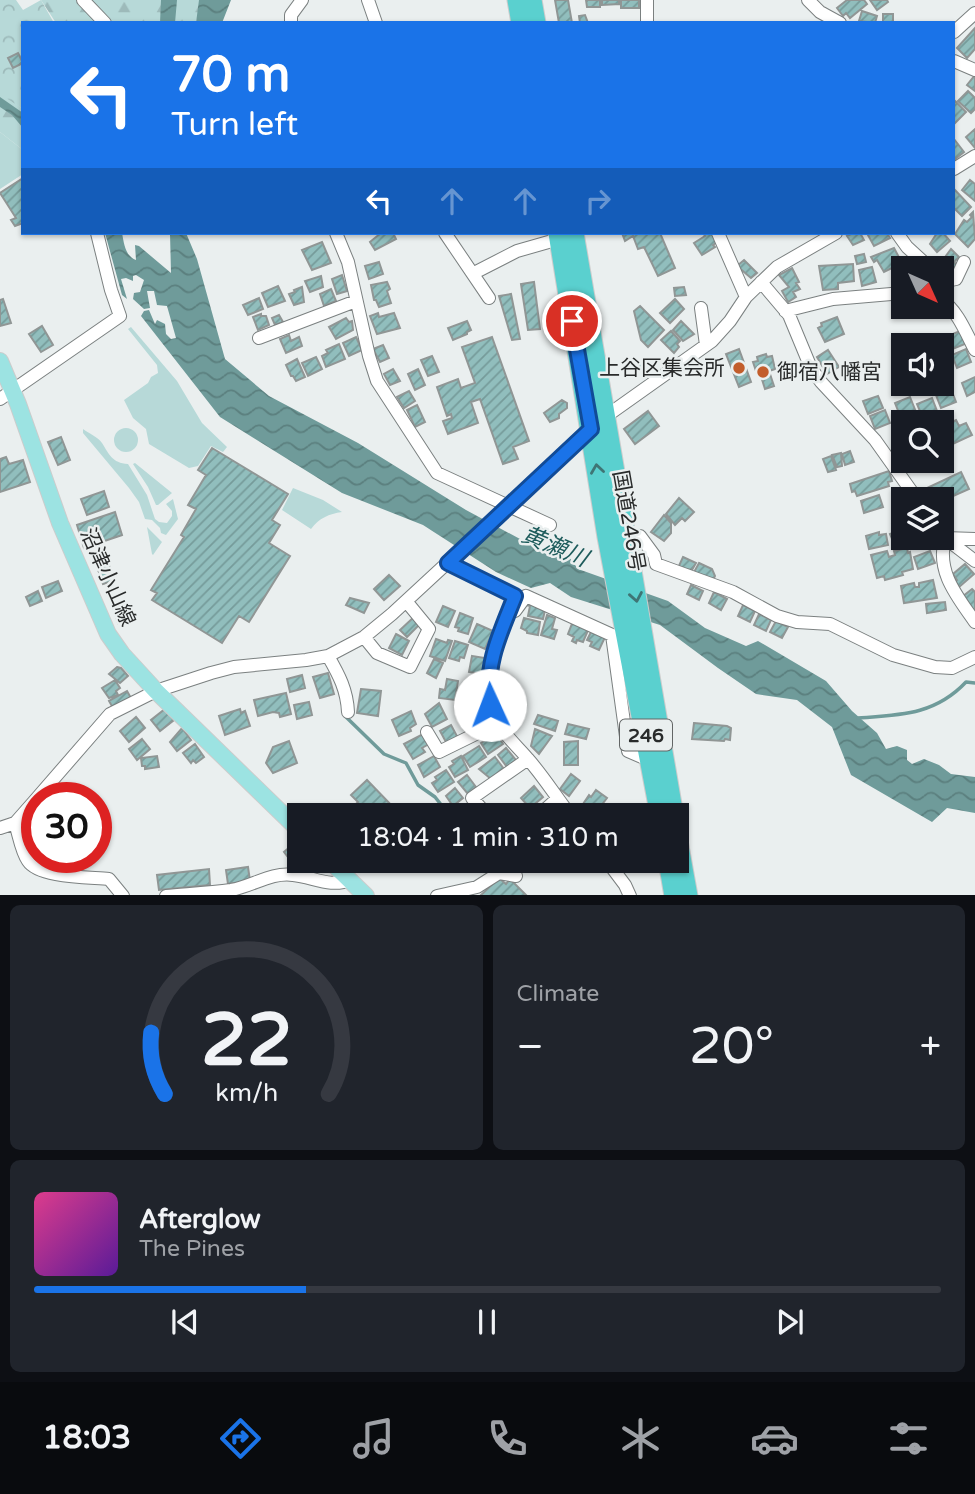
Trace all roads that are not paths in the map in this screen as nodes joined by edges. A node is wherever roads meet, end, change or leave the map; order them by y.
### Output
1 (83, 0) edge
2 (302, 0) edge
3 (368, 0) edge
4 (517, 0) edge
5 (532, 0) edge
6 (647, 0) edge
7 (808, 0) edge
8 (975, 13) edge
9 (104, 21) edge
10 (291, 21) edge
11 (375, 21) edge
12 (521, 21) edge
13 (536, 21) edge
14 (647, 21) edge
15 (836, 21) edge
16 (955, 31) edge
17 (955, 61) edge
18 (975, 69) edge
19 (975, 156) edge
20 (955, 168) edge
21 (97, 235) edge
22 (337, 235) edge
23 (446, 235) edge
24 (563, 235) edge
25 (719, 235) edge
26 (833, 235) edge
27 (898, 235) edge
28 (917, 256) edge
29 (964, 262) dead end
30 (474, 273) junction
31 (954, 280) edge
32 (761, 282) junction
33 (891, 293) edge
34 (746, 297) junction
35 (489, 298) dead end
36 (356, 301) junction
37 (701, 308) dead end
38 (785, 311) junction
39 (954, 314) edge
40 (259, 338) dead end
41 (705, 345) junction
42 (975, 350) edge
43 (0, 361) edge
44 (6, 394) edge
45 (598, 423) junction
46 (908, 487) edge
47 (509, 506) junction
48 (550, 525) dead end
49 (616, 536) junction
50 (954, 537) edge
51 (975, 539) edge
52 (954, 545) edge
53 (941, 550) edge
54 (975, 561) edge
55 (448, 563) junction
56 (406, 601) junction
57 (506, 619) junction
58 (975, 622) edge
59 (364, 637) junction
60 (328, 656) junction
61 (639, 657) junction
62 (975, 657) edge
63 (156, 691) junction
64 (348, 712) dead end
65 (498, 723) junction
66 (427, 732) dead end
67 (439, 752) junction
68 (528, 759) junction
69 (650, 761) junction
70 (446, 765) dead end
71 (51, 782) edge
72 (557, 799) junction
73 (476, 803) edge
74 (553, 803) edge
75 (560, 803) edge
76 (658, 803) edge
77 (671, 803) edge
78 (21, 816) edge
79 (287, 818) edge
80 (15, 823) junction
81 (0, 828) edge
82 (343, 873) edge
83 (616, 873) edge
84 (670, 873) edge
85 (684, 873) edge
86 (516, 876) dead end
87 (350, 880) junction
88 (123, 895) edge
89 (166, 895) edge
90 (366, 895) edge
91 (437, 895) edge
92 (630, 895) edge
93 (674, 895) edge
94 (688, 895) edge

1 - 9 street
2 - 10 street
3 - 11 street
4 - 12 highway
5 - 13 highway
6 - 14 street
7 - 15 street
8 - 16 street
17 - 18 street
19 - 20 street
21 - 44 street
22 - 36 street
23 - 30 street
24 - 30 street
24 - 45 highway, 国道246号 / 246
25 - 34 street
26 - 32 street
27 - 28 street
29 - 31 street
30 - 35 street
32 - 34 street
32 - 38 street
33 - 38 street
34 - 41 street
36 - 40 street
36 - 47 street
37 - 41 street
38 - 46 street
39 - 42 street
41 - 45 street
43 - 44 main road, 沼津小山線
44 - 63 main road, 沼津小山線
45 - 47 street
45 - 49 highway, 国道246号 / 246
47 - 48 street
47 - 55 street
49 - 61 highway, 国道246号 / 246
49 - 62 street
50 - 51 street
52 - 54 street
53 - 58 street
55 - 56 street
55 - 57 street
56 - 59 street
56 - 59 street
57 - 65 street
57 - 69 street
59 - 60 street
60 - 63 street
60 - 64 street
61 - 69 highway, 国道246号 / 246
61 - 77 highway, 国道246号 / 246
63 - 71 street
63 - 79 main road, 沼津小山線
65 - 67 street
65 - 68 street
66 - 67 street
67 - 70 street
68 - 72 street
68 - 73 street
69 - 76 highway, 国道246号 / 246
72 - 74 street
72 - 75 street
78 - 80 street
80 - 81 street
80 - 88 street
82 - 87 main road
83 - 92 street
84 - 93 highway
85 - 94 highway
86 - 91 street
87 - 89 street
87 - 90 main road

